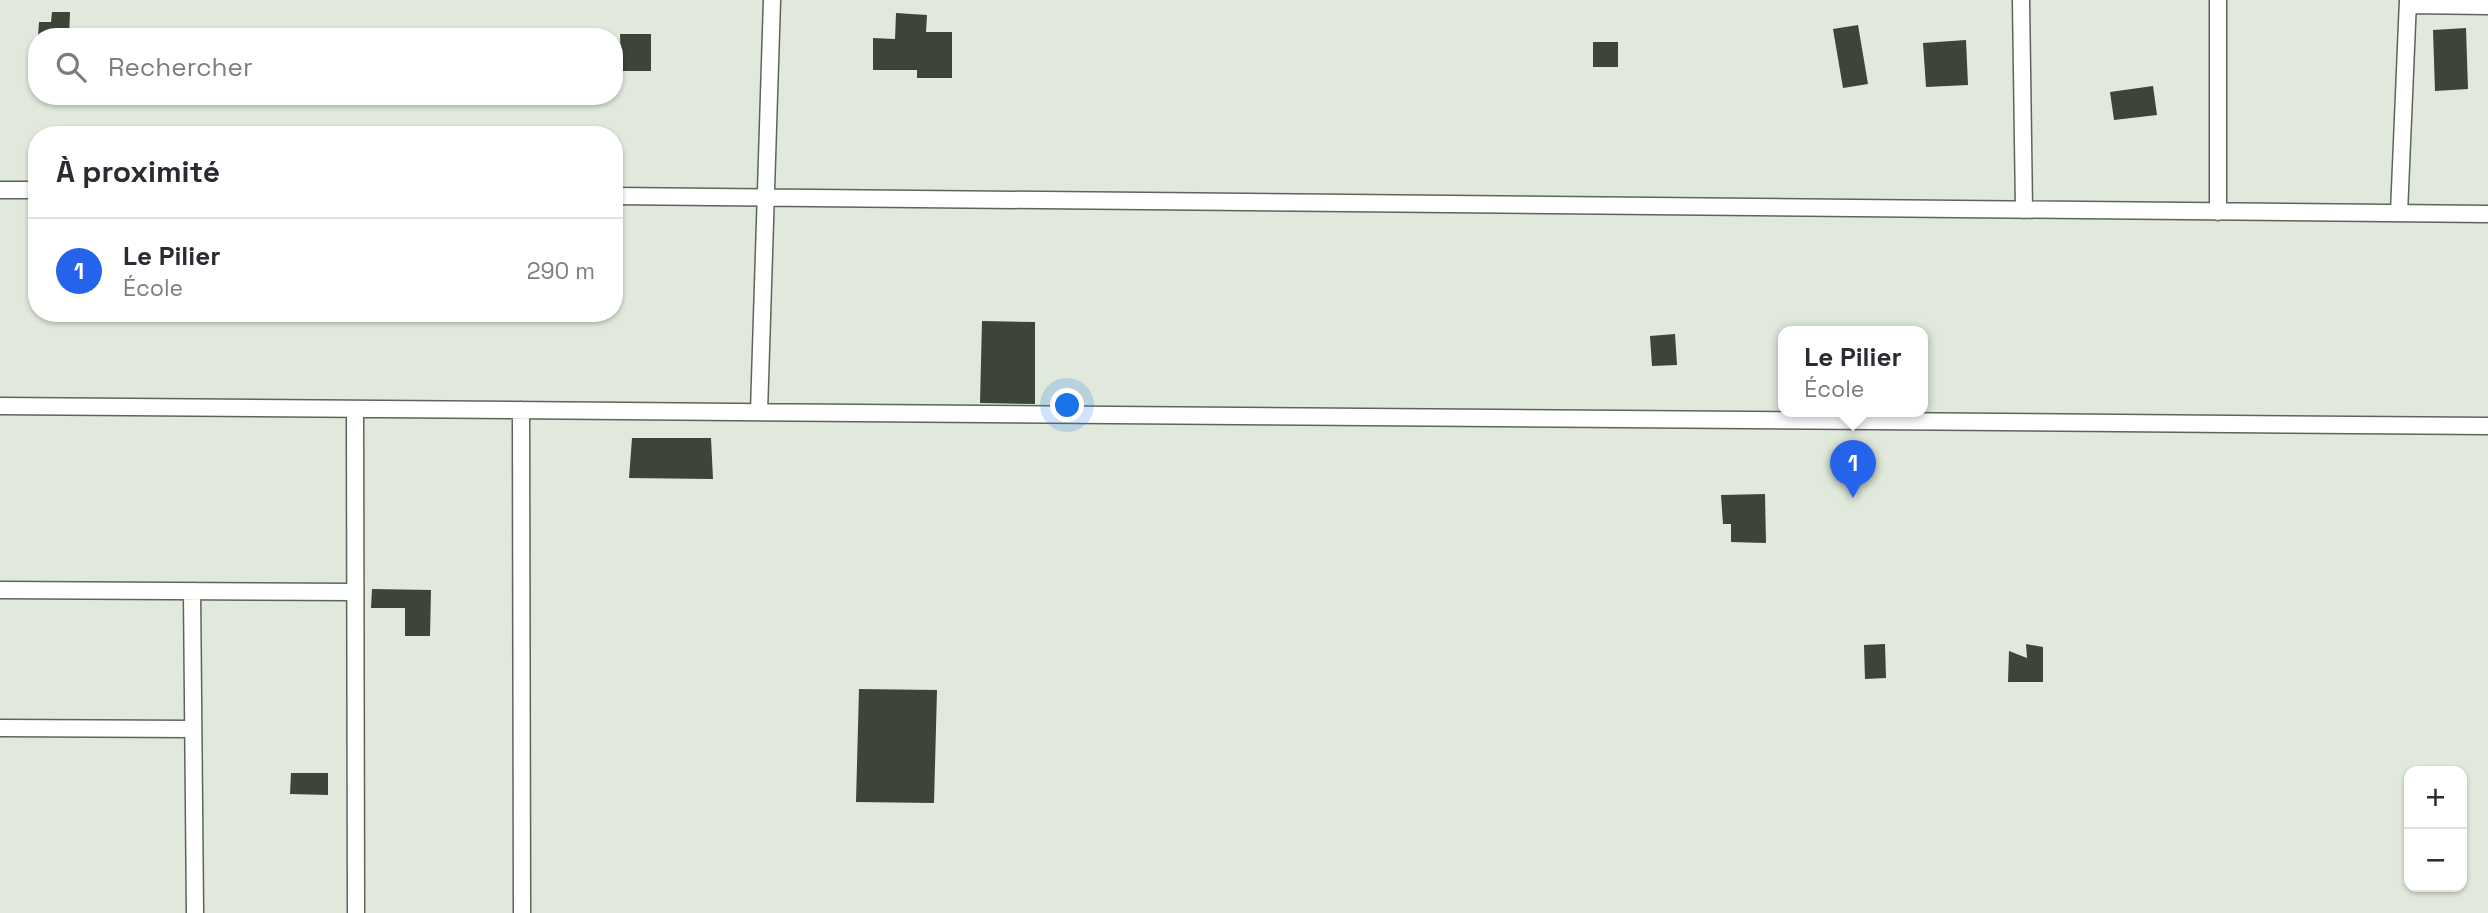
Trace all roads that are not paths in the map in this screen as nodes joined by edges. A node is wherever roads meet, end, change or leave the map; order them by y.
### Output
1 (772, 0) edge
2 (2021, 0) edge
3 (2218, 0) edge
4 (2408, 2) edge
5 (2488, 6) edge
6 (0, 190) edge
7 (28, 190) edge
8 (623, 196) edge
9 (766, 197) junction
10 (2024, 210) junction
11 (2218, 212) junction
12 (2399, 213) junction
13 (2488, 214) edge
14 (0, 406) edge
15 (355, 409) junction
16 (521, 410) junction
17 (759, 412) junction
18 (2488, 426) edge
19 (0, 590) edge
20 (192, 591) junction
21 (355, 592) junction
22 (0, 728) edge
23 (193, 729) junction
24 (195, 913) edge
25 (356, 913) edge
26 (522, 913) edge

1 - 9 street
2 - 10 street
3 - 11 street
4 - 5 street
4 - 12 street
6 - 7 street
8 - 9 street
9 - 10 street
9 - 17 street
10 - 11 street
11 - 12 street
12 - 13 street
14 - 15 street
15 - 16 street
15 - 21 street
16 - 17 street
16 - 26 street
17 - 18 street
19 - 20 street
20 - 21 street
20 - 23 street
21 - 25 street
22 - 23 street
23 - 24 street

